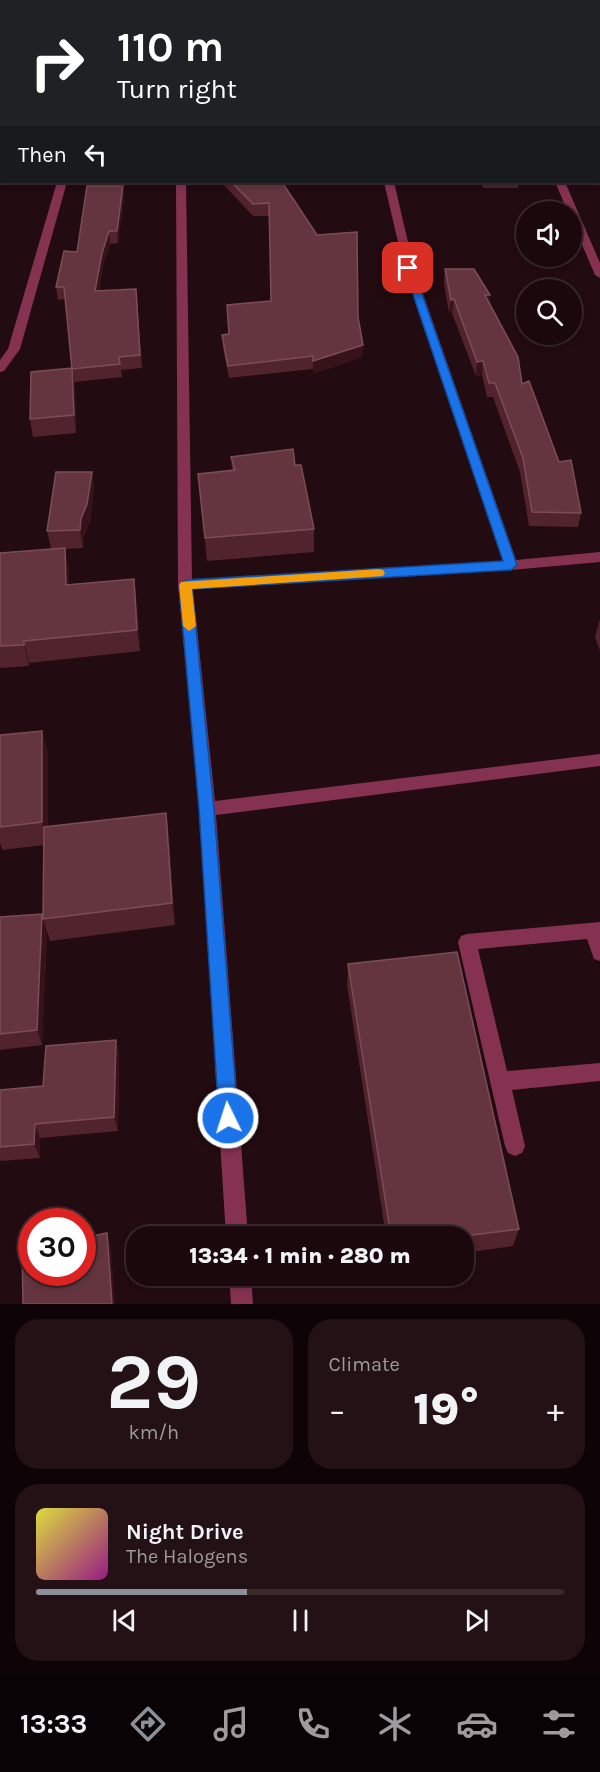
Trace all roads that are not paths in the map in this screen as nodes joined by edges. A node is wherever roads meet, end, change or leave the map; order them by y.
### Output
1 (63, 183) edge
2 (181, 183) edge
3 (389, 183) edge
4 (560, 183) edge
5 (600, 275) edge
6 (0, 368) edge
7 (600, 557) edge
8 (511, 565) junction
9 (185, 585) junction
10 (600, 760) edge
11 (207, 809) junction
12 (597, 931) edge
13 (600, 953) edge
14 (600, 1072) edge
15 (500, 1081) junction
16 (515, 1146) dead end
17 (236, 1226) edge
18 (241, 1286) edge
19 (242, 1304) edge

1 - 6 street
2 - 9 street
3 - 8 street
4 - 5 street
7 - 8 street
8 - 9 street
9 - 11 street
10 - 11 street
11 - 17 street
12 - 13 street
12 - 15 street
14 - 15 street
15 - 16 street
18 - 19 street

